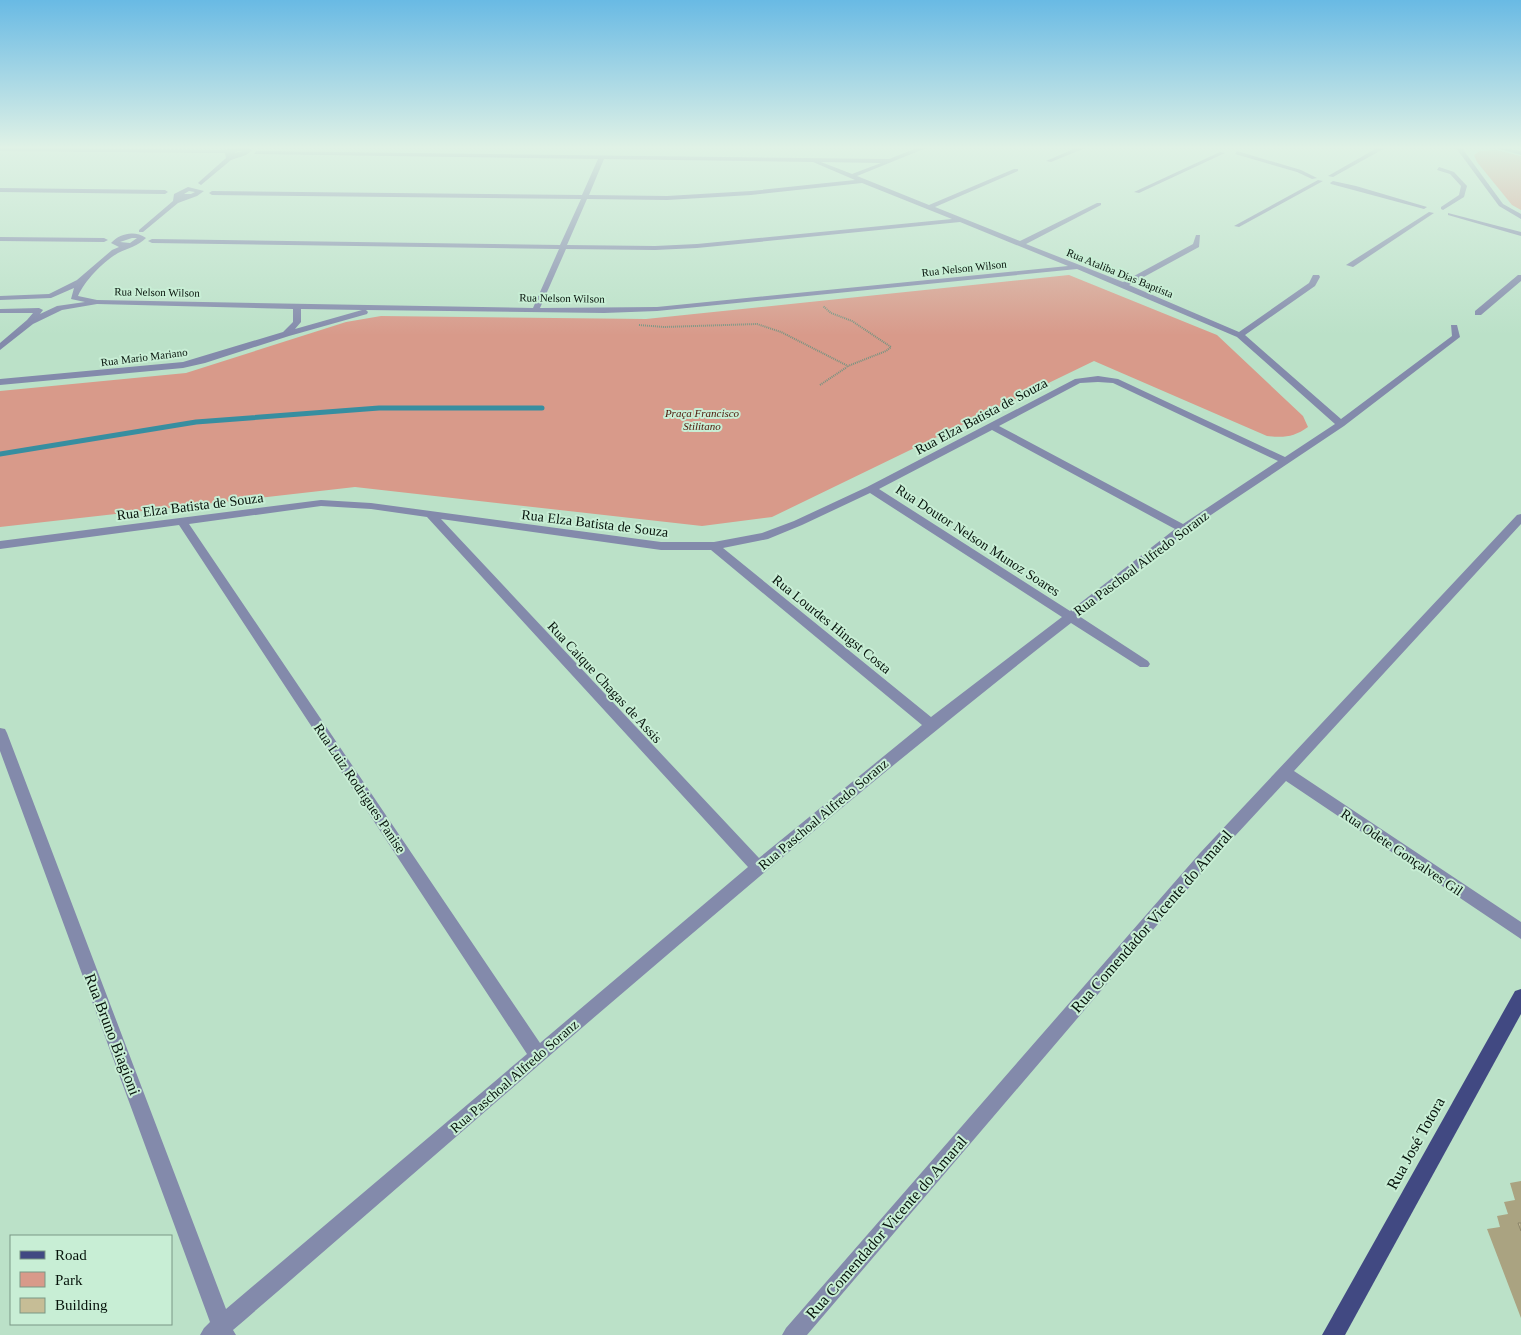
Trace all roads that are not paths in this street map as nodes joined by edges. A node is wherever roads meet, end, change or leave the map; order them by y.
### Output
1 (165, 210) edge
2 (578, 210) edge
3 (933, 210) edge
4 (1087, 210) edge
5 (1263, 210) edge
6 (1426, 210) edge
7 (1449, 210) edge
8 (1431, 213) junction
9 (1450, 214) junction
10 (959, 220) junction
11 (1237, 226) dead end
12 (1521, 227) edge
13 (1511, 232) junction
14 (1521, 234) edge
15 (1198, 236) dead end
16 (125, 237) junction
17 (0, 239) edge
18 (138, 239) junction
19 (104, 240) junction
20 (1020, 244) junction
21 (116, 247) junction
22 (562, 247) junction
23 (1040, 252) junction
24 (1350, 265) dead end
25 (1078, 267) junction
26 (1025, 274) junction
27 (1316, 277) dead end
28 (1521, 277) edge
29 (80, 282) junction
30 (1123, 285) junction
31 (50, 296) junction
32 (74, 297) junction
33 (0, 298) edge
34 (97, 302) junction
35 (297, 307) junction
36 (60, 308) junction
37 (380, 308) junction
38 (536, 309) junction
39 (39, 310) junction
40 (0, 311) edge
41 (1478, 313) dead end
42 (30, 322) junction
43 (1454, 327) dead end
44 (286, 334) junction
45 (1240, 335) junction
46 (0, 347) edge
47 (0, 382) edge
48 (1341, 424) junction
49 (992, 426) junction
50 (1286, 461) junction
51 (871, 489) junction
52 (431, 515) junction
53 (1521, 517) edge
54 (182, 521) junction
55 (1183, 528) junction
56 (0, 545) edge
57 (714, 546) junction
58 (1069, 616) junction
59 (1144, 664) dead end
60 (931, 725) junction
61 (0, 733) edge
62 (1284, 772) junction
63 (758, 868) junction
64 (1521, 931) edge
65 (1521, 997) edge
66 (538, 1055) junction
67 (1346, 1310) junction
68 (219, 1332) edge
69 (793, 1335) edge
70 (1333, 1335) edge
71 (1342, 1335) edge

1 - 18 street
2 - 22 street
3 - 10 street, Rua Ataliba Dias Baptista
4 - 20 street
5 - 11 street
6 - 8 street
7 - 9 street
8 - 9 street
8 - 24 street
9 - 13 street
10 - 20 street, Rua Ataliba Dias Baptista
10 - 22 street
12 - 13 street
13 - 14 street
15 - 30 street
16 - 18 street
16 - 19 street
16 - 21 street
17 - 19 street
18 - 21 street
18 - 22 street
19 - 21 street
20 - 23 street, Rua Ataliba Dias Baptista
21 - 29 street
22 - 38 street
23 - 25 street, Rua Ataliba Dias Baptista
23 - 26 street, Rua Nelson Wilson
25 - 26 street, Rua Nelson Wilson
25 - 30 street, Rua Ataliba Dias Baptista
26 - 38 street, Rua Nelson Wilson
27 - 45 street
28 - 41 street
29 - 31 street
29 - 32 street
30 - 45 street, Rua Ataliba Dias Baptista
31 - 32 street, Rua Nelson Wilson
31 - 33 street
31 - 39 street
32 - 34 street, Rua Nelson Wilson
32 - 36 street
34 - 35 street, Rua Nelson Wilson
34 - 36 street, Rua Nelson Wilson
35 - 37 street, Rua Nelson Wilson
35 - 44 street
36 - 39 street
36 - 42 street
37 - 38 street, Rua Nelson Wilson
37 - 44 street, Rua Mario Mariano
39 - 40 street
39 - 42 street
42 - 46 street
43 - 48 street, Rua Paschoal Alfredo Soranz
44 - 47 street, Rua Mario Mariano
45 - 48 street, Rua Ataliba Dias Baptista
48 - 50 street, Rua Paschoal Alfredo Soranz
49 - 50 street, Rua Elza Batista de Souza
49 - 51 street, Rua Elza Batista de Souza
49 - 55 street
50 - 55 street, Rua Paschoal Alfredo Soranz
51 - 57 street, Rua Elza Batista de Souza
51 - 58 street, Rua Doutor Nelson Munoz Soares
52 - 54 street, Rua Elza Batista de Souza
52 - 57 street, Rua Elza Batista de Souza
52 - 63 street, Rua Caique Chagas de Assis
53 - 62 street, Rua Comendador Vicente do Amaral
54 - 56 street, Rua Elza Batista de Souza
54 - 66 street, Rua Luiz Rodrigues Panise
55 - 58 street, Rua Paschoal Alfredo Soranz
57 - 60 street, Rua Lourdes Hingst Costa
58 - 59 street, Rua Doutor Nelson Munoz Soares
58 - 60 street, Rua Paschoal Alfredo Soranz
60 - 63 street, Rua Paschoal Alfredo Soranz
61 - 68 street, Rua Bruno Biagioni
62 - 64 street, Rua Odete Gonçalves Gil
62 - 69 street, Rua Comendador Vicente do Amaral
63 - 66 street, Rua Paschoal Alfredo Soranz
65 - 67 main road, Rua José Totora
66 - 68 street, Rua Paschoal Alfredo Soranz
67 - 70 main road, Rua José Totora
67 - 71 main road, Rua José Totora

